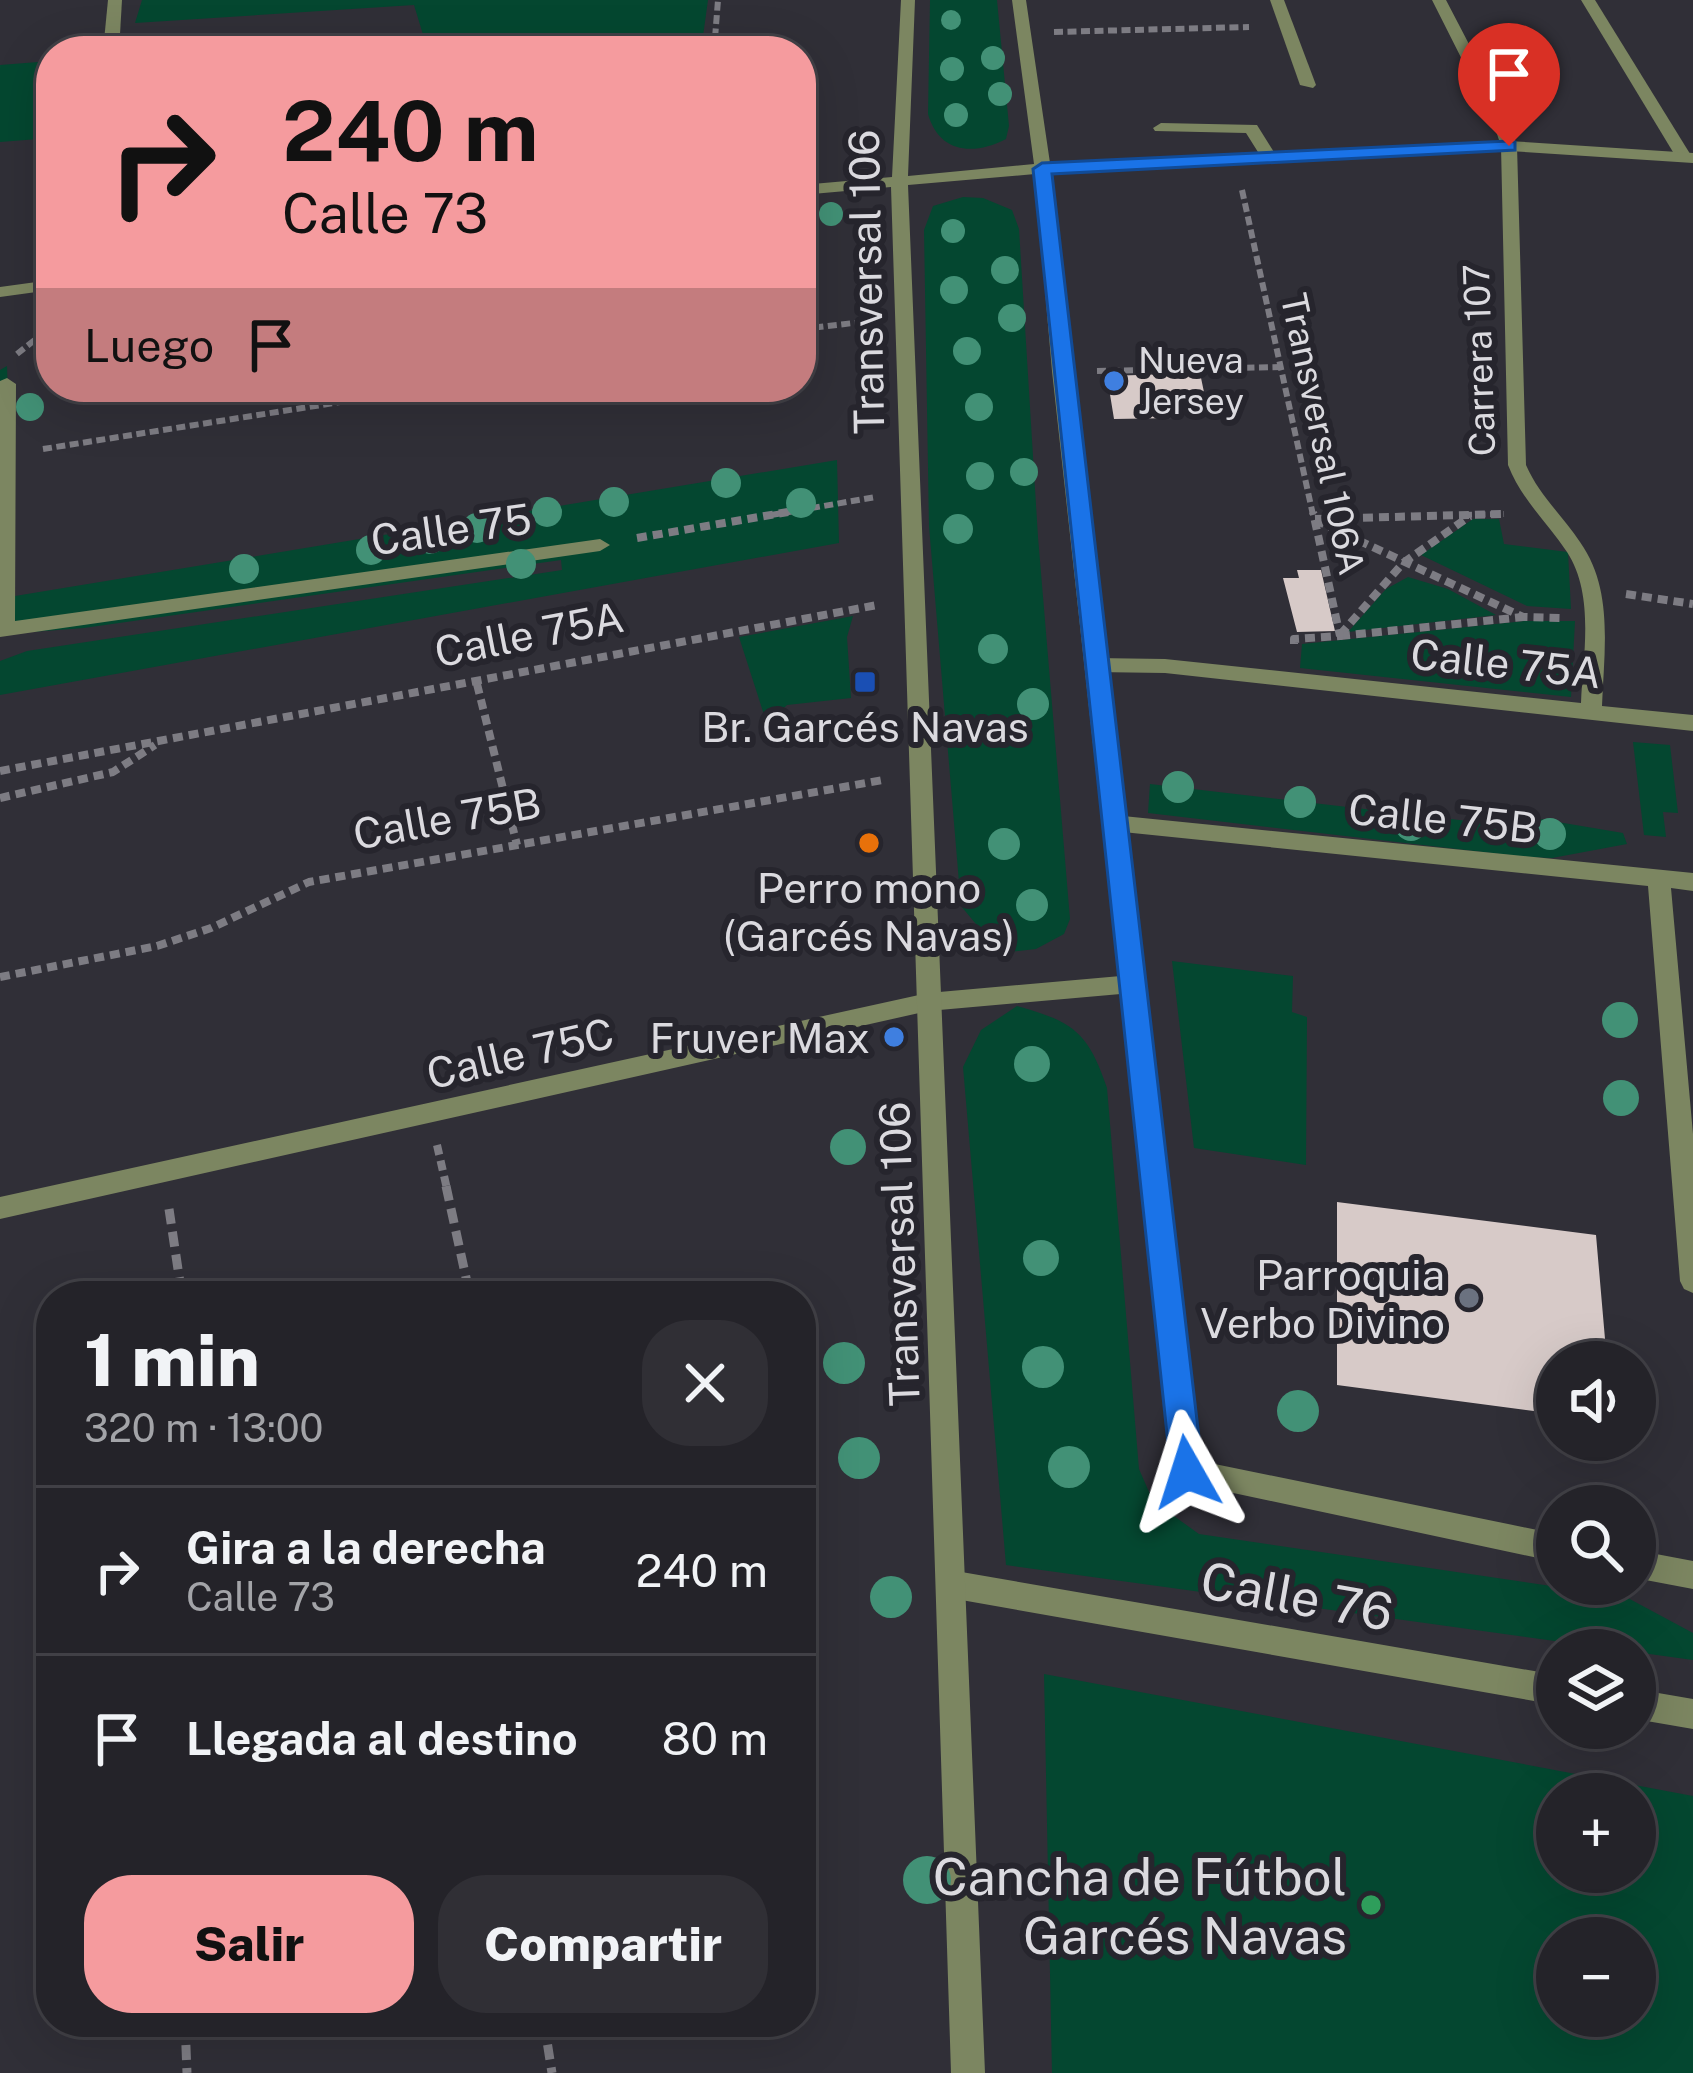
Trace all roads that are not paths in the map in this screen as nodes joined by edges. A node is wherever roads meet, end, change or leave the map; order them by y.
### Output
1 (115, 0) edge
2 (908, 0) edge
3 (1018, 0) edge
4 (1277, 0) edge
5 (1439, 0) edge
6 (1588, 0) edge
7 (112, 36) edge
8 (1309, 85) dead end
9 (1161, 128) dead end
10 (1509, 146) junction
11 (1269, 157) junction
12 (1689, 157) edge
13 (1042, 169) junction
14 (898, 178) junction
15 (816, 188) edge
16 (36, 287) edge
17 (0, 292) edge
18 (7, 384) dead end
19 (600, 545) road end
20 (2, 629) edge
21 (1095, 665) junction
22 (1591, 711) junction
23 (1693, 723) edge
24 (1113, 823) junction
25 (1659, 879) junction
26 (1693, 882) edge
27 (1132, 984) junction
28 (928, 1002) junction
29 (0, 1208) edge
30 (1693, 1281) edge
31 (1536, 1543) edge
32 (1656, 1568) edge
33 (1693, 1575) edge
34 (950, 1584) junction
35 (1536, 1686) edge
36 (1656, 1708) edge
37 (1693, 1714) edge
38 (968, 2073) edge

1 - 7 street
2 - 14 street, Transversal 106
3 - 13 street
4 - 8 street
5 - 10 street, Carrera 107
6 - 12 street
9 - 11 street
10 - 11 street
10 - 12 street
10 - 22 street, Carrera 107
11 - 13 street
13 - 14 street
13 - 21 street
14 - 15 street
14 - 28 street, Transversal 106
16 - 17 street
18 - 20 street
19 - 20 street, Calle 75
21 - 22 street, Calle 75A
21 - 24 street
22 - 23 street, Calle 75A
24 - 25 street, Calle 75B
24 - 27 street
25 - 26 street, Calle 75B
25 - 30 street
27 - 28 street, Calle 75C
27 - 31 street
28 - 29 street, Calle 75C
28 - 34 street, Transversal 106
32 - 33 street
34 - 35 street, Calle 76
34 - 38 street, Transversal 106
36 - 37 street

